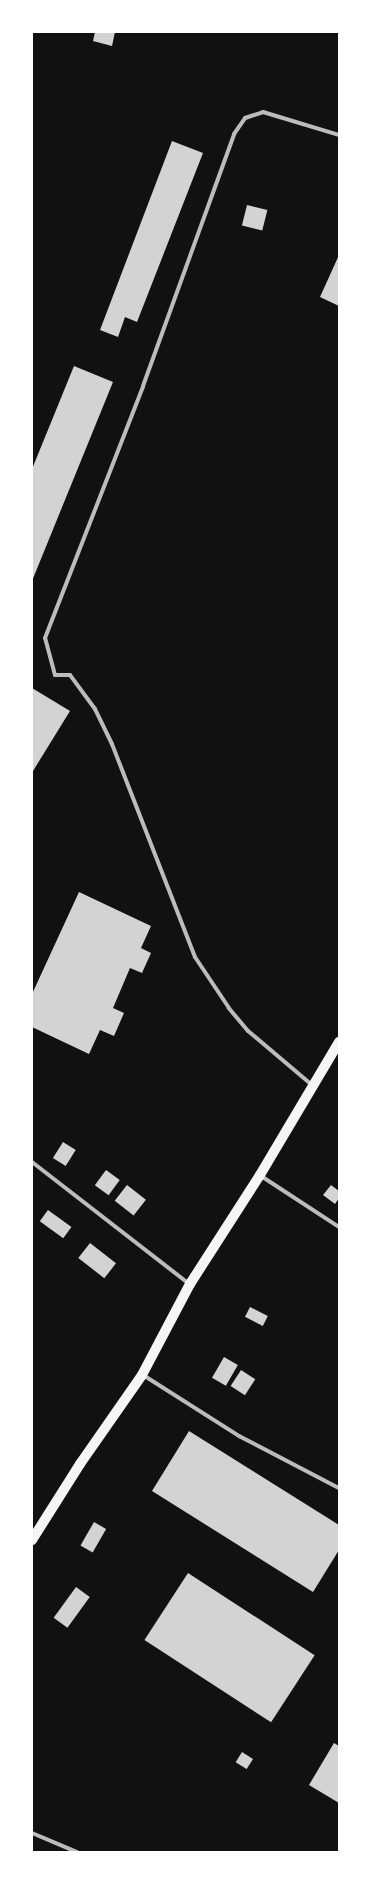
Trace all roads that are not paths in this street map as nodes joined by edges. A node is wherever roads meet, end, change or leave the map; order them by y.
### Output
1 (339, 135) edge
2 (339, 1042) edge
3 (312, 1085) junction
4 (32, 1162) edge
5 (260, 1175) junction
6 (339, 1227) edge
7 (190, 1284) junction
8 (142, 1375) junction
9 (339, 1488) edge
10 (32, 1540) edge
11 (32, 1833) edge
12 (77, 1852) edge

1 - 3 street
2 - 3 main road
3 - 5 main road
4 - 7 street
5 - 6 street
5 - 7 main road
7 - 8 main road
8 - 9 street
8 - 10 main road
11 - 12 street

